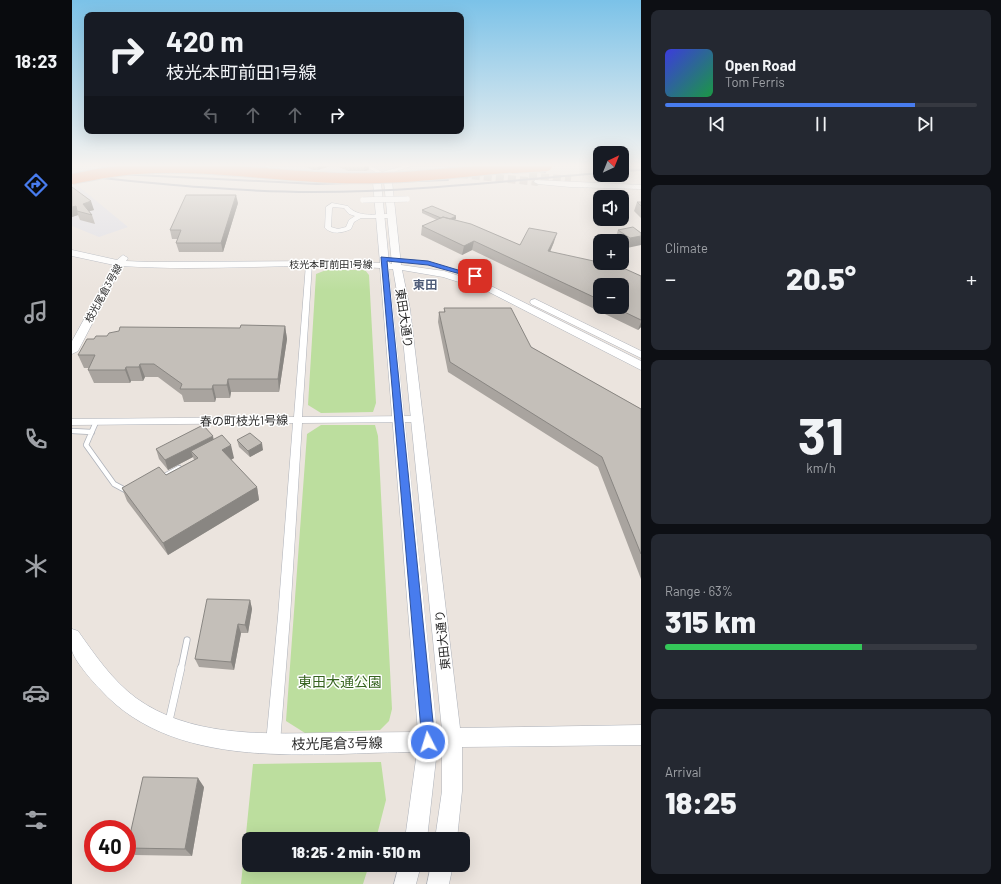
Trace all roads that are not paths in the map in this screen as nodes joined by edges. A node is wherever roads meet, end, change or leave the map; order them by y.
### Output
1 (330, 207) edge
2 (345, 207) edge
3 (385, 207) edge
4 (360, 216) junction
5 (385, 216) junction
6 (72, 246) edge
7 (72, 253) edge
8 (121, 260) junction
9 (390, 262) junction
10 (309, 264) junction
11 (72, 350) edge
12 (641, 355) edge
13 (641, 366) edge
14 (398, 418) junction
15 (299, 419) junction
16 (416, 419) junction
17 (72, 422) edge
18 (96, 422) junction
19 (72, 432) edge
20 (92, 432) junction
21 (184, 466) edge
22 (156, 480) edge
23 (135, 491) edge
24 (72, 637) edge
25 (187, 640) dead end
26 (166, 726) junction
27 (641, 735) edge
28 (452, 738) junction
29 (428, 742) junction
30 (273, 744) junction
31 (417, 832) edge
32 (447, 832) edge
33 (408, 872) edge
34 (441, 872) edge
35 (405, 884) edge
36 (438, 884) edge

1 - 4 street
2 - 4 street
3 - 5 street, 東田大通り
4 - 5 street
5 - 9 street, 東田大通り
6 - 8 street, 枝光本町前田1号線
7 - 8 street, 枝光本町前田1号線
8 - 9 street, 枝光本町前田1号線
8 - 10 street, 枝光本町前田1号線
8 - 11 street, 枝光尾倉3号線
9 - 10 street, 枝光本町前田1号線
9 - 12 street, 枝光本町前田1号線
9 - 13 street, 枝光本町前田1号線
9 - 14 street, 東田大通り
9 - 16 street, 東田大通り
10 - 15 street
14 - 15 street, 春の町枝光1号線
14 - 16 street, 春の町枝光1号線
14 - 29 street, 東田大通り
15 - 18 street, 春の町枝光1号線
15 - 30 street
16 - 28 street, 東田大通り
17 - 18 street, 春の町枝光1号線
18 - 20 lane
19 - 20 lane
20 - 23 lane
21 - 22 lane
24 - 26 street, 枝光尾倉3号線
25 - 26 lane
26 - 30 street, 枝光尾倉3号線
27 - 28 street, 枝光尾倉3号線
28 - 29 street, 枝光尾倉3号線
28 - 32 street, 東田大通り
29 - 30 street, 枝光尾倉3号線
29 - 31 street, 東田大通り
33 - 35 street
34 - 36 street

